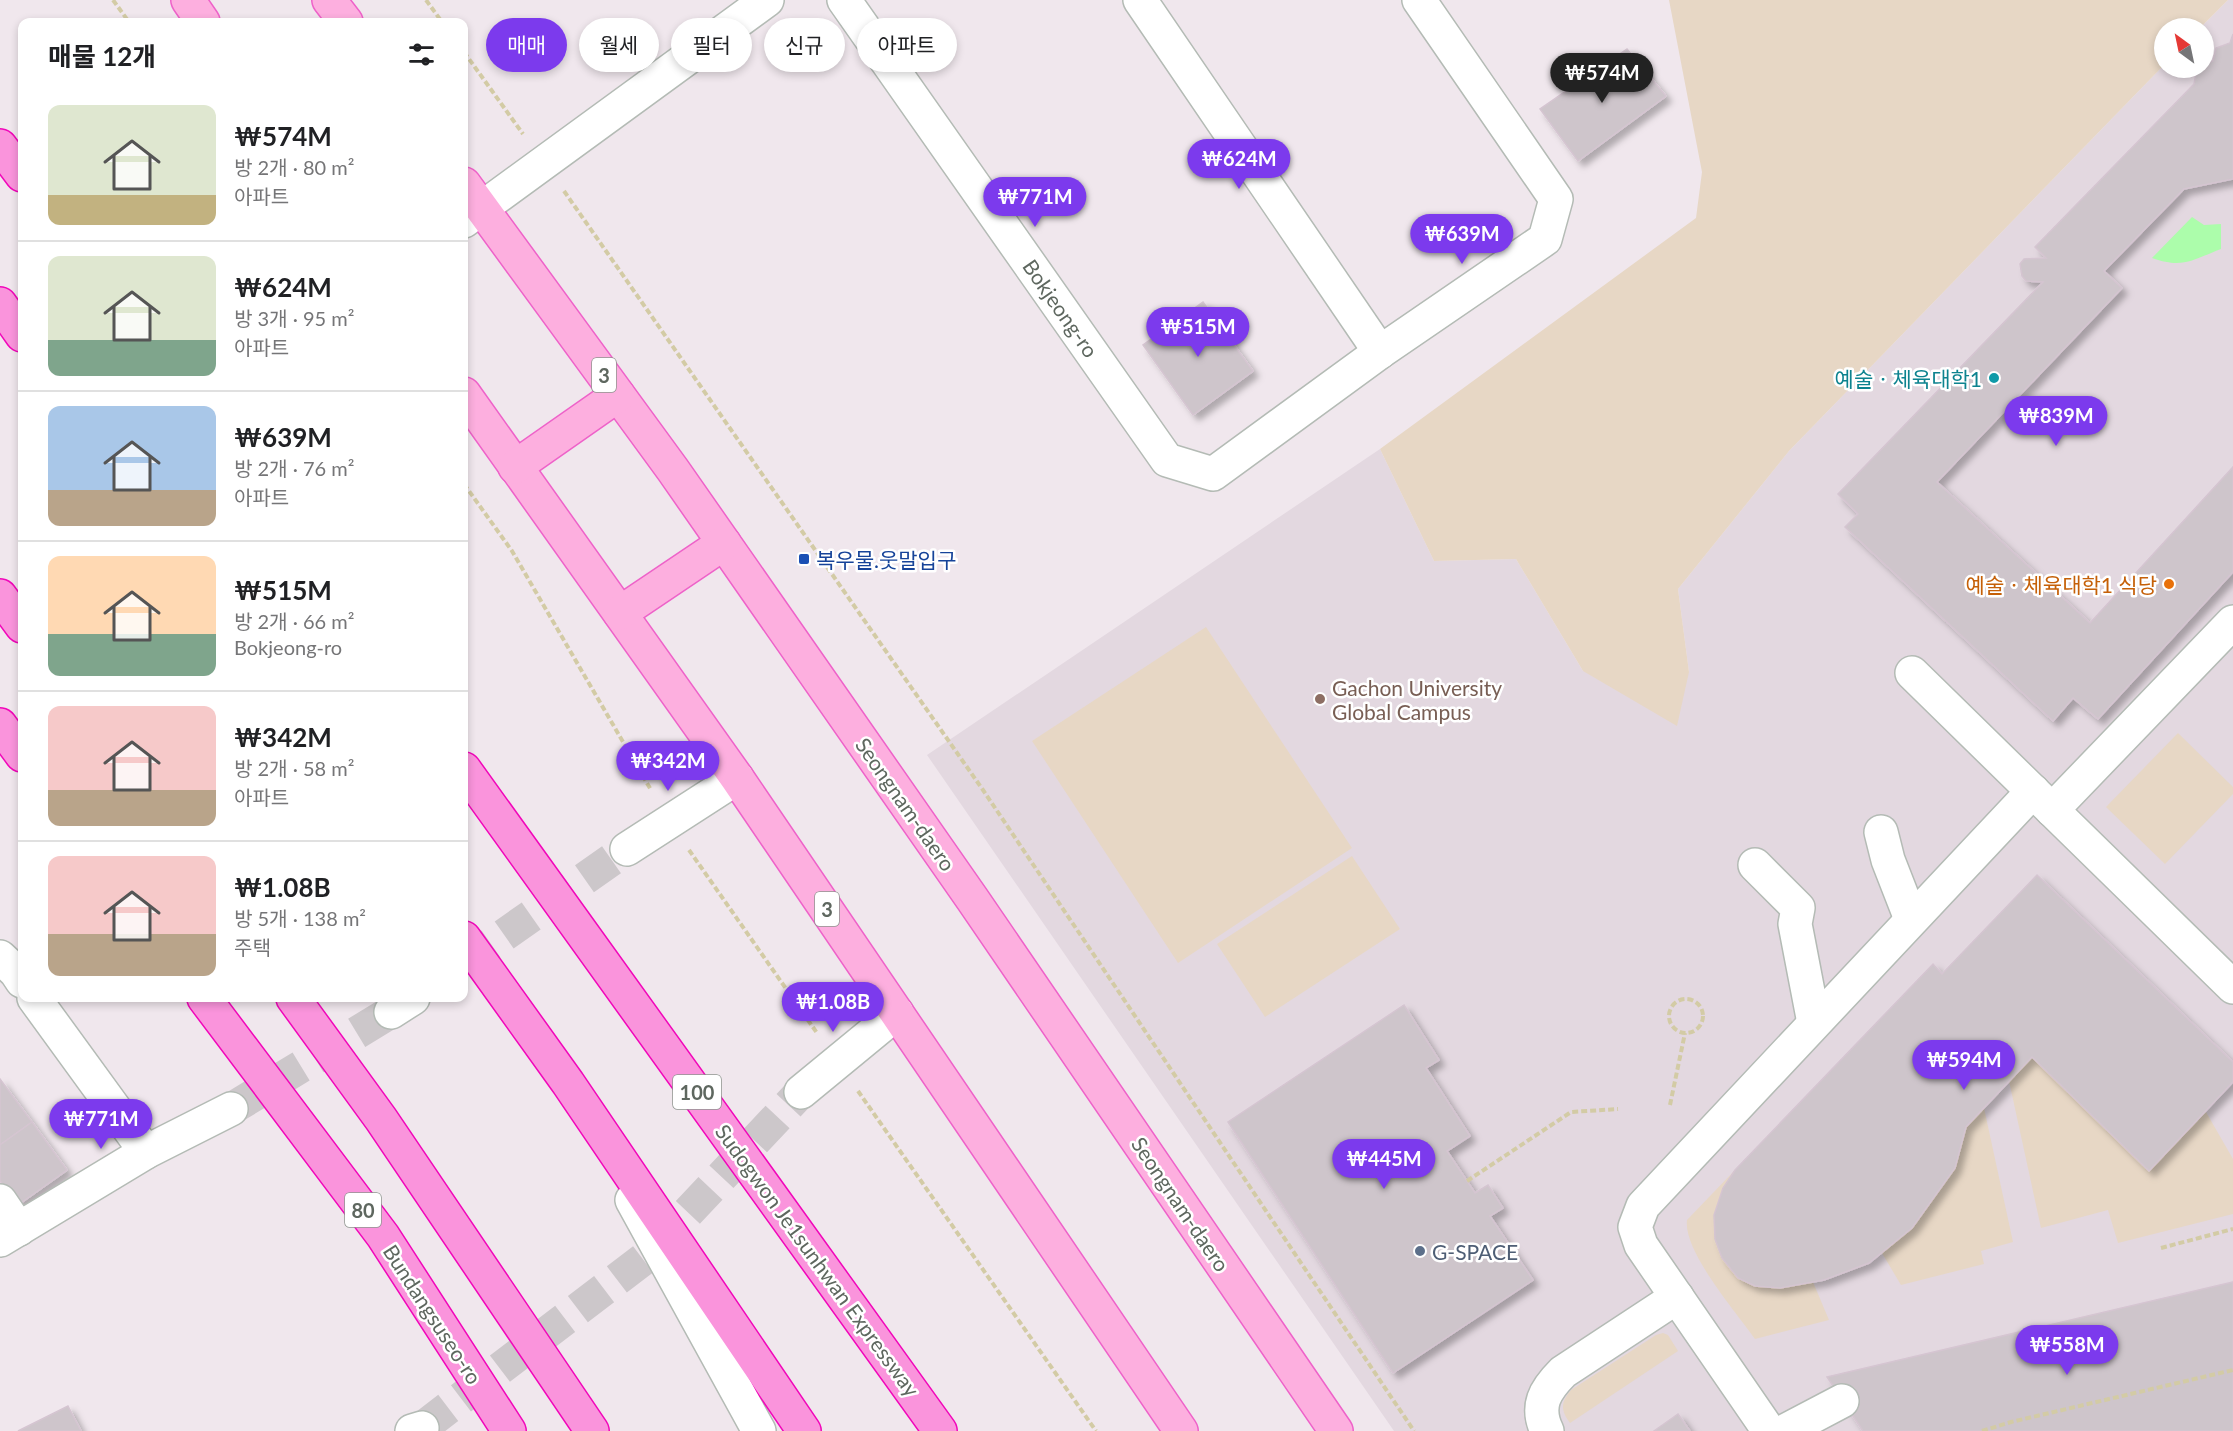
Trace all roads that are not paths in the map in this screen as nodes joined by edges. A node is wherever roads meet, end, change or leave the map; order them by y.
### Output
1 (188, 0) edge
2 (329, 0) edge
3 (767, 0) edge
4 (844, 0) edge
5 (1140, 0) edge
6 (1419, 0) edge
7 (200, 18) edge
8 (343, 18) edge
9 (0, 146) edge
10 (18, 170) edge
11 (469, 205) edge
12 (0, 304) edge
13 (18, 329) edge
14 (1380, 352) junction
15 (618, 395) junction
16 (468, 400) edge
17 (515, 467) junction
18 (724, 543) junction
19 (0, 596) edge
20 (620, 613) junction
21 (18, 621) edge
22 (2233, 622) edge
23 (1912, 674) dead end
24 (0, 725) edge
25 (18, 750) edge
26 (468, 775) edge
27 (737, 778) junction
28 (2042, 800) junction
29 (1881, 832) dead end
30 (627, 849) tunnel mouth
31 (1755, 865) dead end
32 (1911, 919) junction
33 (468, 944) edge
34 (2233, 987) edge
35 (34, 1002) edge
36 (207, 1002) edge
37 (296, 1002) edge
38 (897, 1013) junction
39 (1814, 1023) junction
40 (568, 1083) junction
41 (801, 1092) tunnel mouth
42 (231, 1109) tunnel mouth
43 (146, 1152) junction
44 (0, 1201) edge
45 (9, 1234) edge
46 (1677, 1297) junction
47 (1842, 1401) dead end
48 (939, 1426) edge
49 (509, 1431) edge
50 (592, 1431) edge
51 (759, 1431) edge
52 (804, 1431) edge
53 (1181, 1431) edge
54 (1336, 1431) edge
55 (1548, 1431) edge
56 (1769, 1431) edge
57 (1785, 1431) edge

1 - 7 main road
2 - 8 main road
3 - 11 street
4 - 14 street, Bokjeong-ro
5 - 14 street
6 - 14 street
9 - 10 highway
11 - 15 main road, Seongnam-daero / 3
12 - 13 highway
15 - 17 main road
15 - 18 main road, Seongnam-daero / 3
16 - 17 main road, 3
17 - 20 main road, 3
18 - 20 main road
18 - 54 main road, Seongnam-daero / 3
19 - 21 highway
20 - 27 main road, 3
22 - 28 street
23 - 28 street
24 - 25 highway
26 - 48 highway, Sudogwon Je1sunhwan Expressway / 100
27 - 30 street
27 - 38 main road, 3
28 - 32 street
28 - 34 street
29 - 32 street
31 - 39 street
32 - 39 street
33 - 40 highway
35 - 43 street
36 - 49 highway, Bundangsuseo-ro / 80
37 - 50 highway
38 - 41 street
38 - 53 main road, 3
39 - 46 street
40 - 51 street
40 - 52 highway
42 - 43 street
43 - 45 street
44 - 45 street
46 - 55 street
46 - 56 street
47 - 57 street

